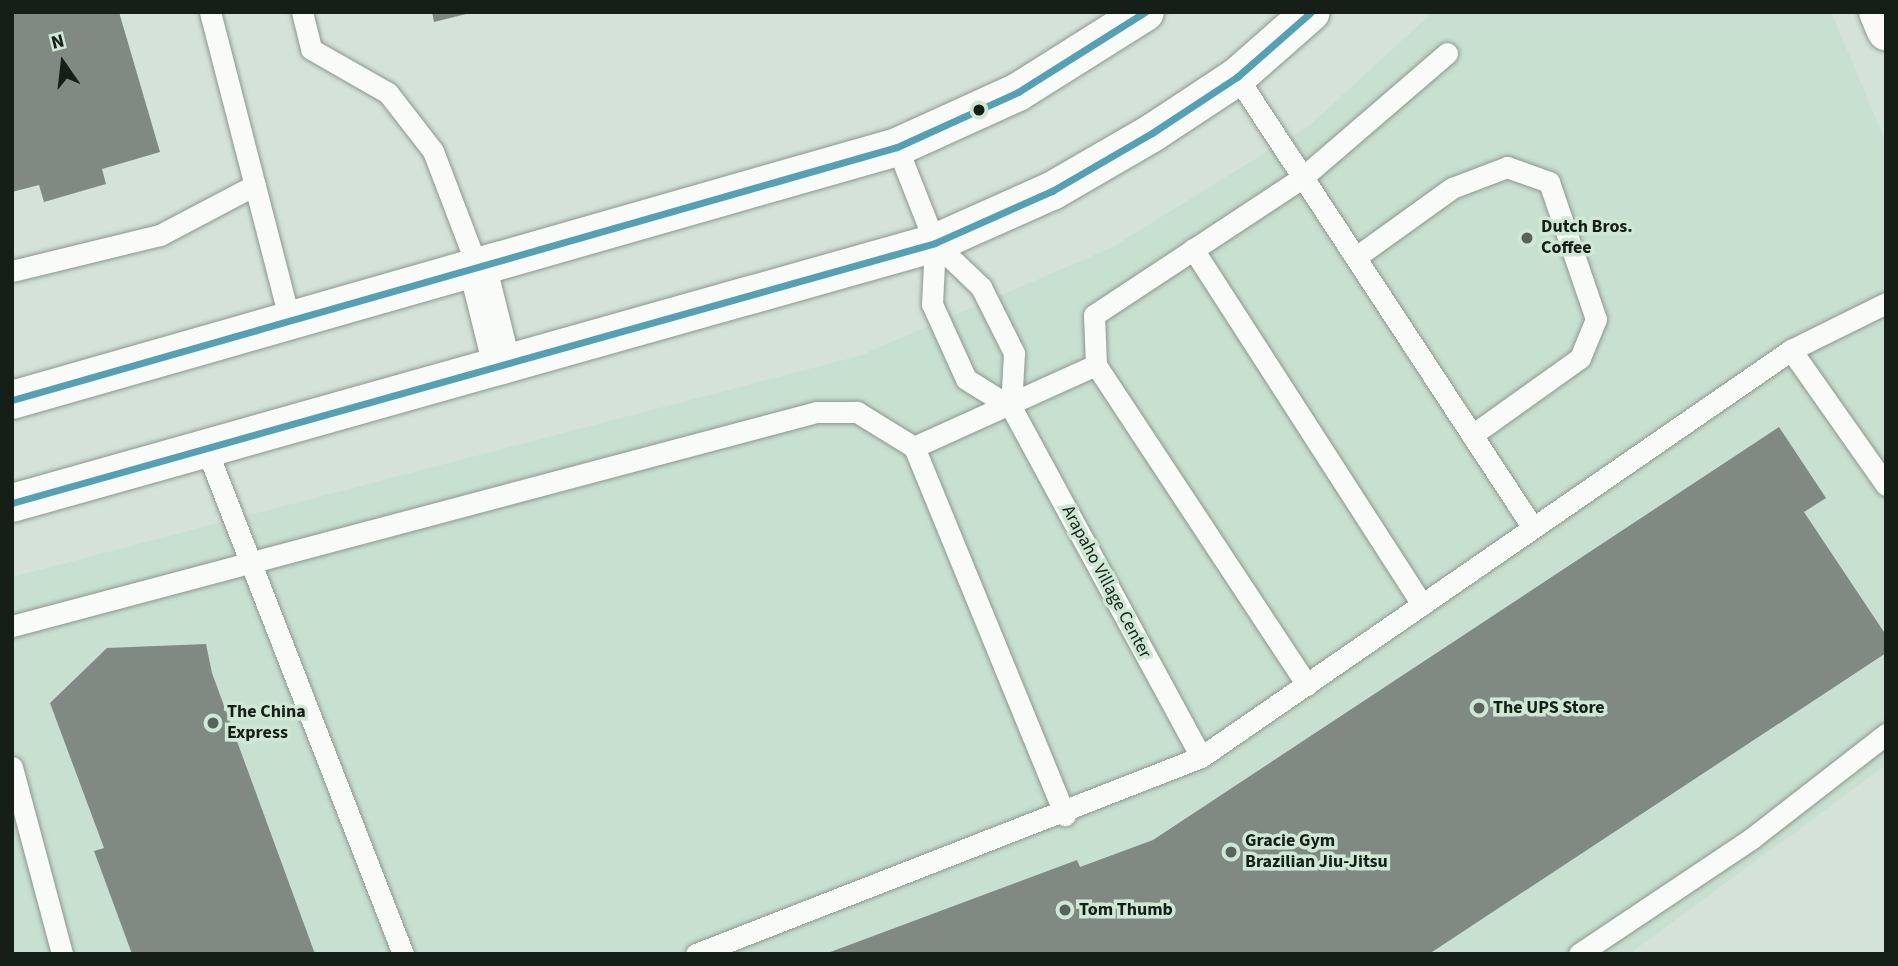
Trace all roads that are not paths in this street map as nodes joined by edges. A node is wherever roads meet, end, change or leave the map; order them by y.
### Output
1 (210, 12) edge
2 (302, 12) edge
3 (1145, 12) edge
4 (1311, 12) edge
5 (1878, 12) edge
6 (1886, 31) edge
7 (1447, 53) dead end
8 (1237, 77) junction
9 (897, 147) junction
10 (1303, 177) junction
11 (255, 185) junction
12 (934, 243) junction
13 (1193, 249) junction
14 (1356, 257) junction
15 (478, 269) junction
16 (12, 271) edge
17 (1886, 303) edge
18 (290, 321) junction
19 (1791, 351) junction
20 (502, 365) junction
21 (1096, 365) junction
22 (12, 400) edge
23 (1011, 407) junction
24 (1472, 435) junction
25 (914, 447) junction
26 (205, 449) junction
27 (1886, 485) edge
28 (12, 503) edge
29 (1533, 528) junction
30 (250, 564) junction
31 (1422, 606) junction
32 (12, 626) edge
33 (1307, 685) junction
34 (1886, 734) edge
35 (1201, 757) junction
36 (12, 767) edge
37 (1065, 816) junction
38 (62, 954) edge
39 (403, 954) edge
40 (696, 954) edge
41 (1579, 954) edge

1 - 11 lane
2 - 15 lane
3 - 9 main road
4 - 8 main road
5 - 6 main road
7 - 10 lane
8 - 10 lane
8 - 12 main road
9 - 12 lane, Arapaho Village Center
9 - 15 main road
10 - 13 lane
10 - 14 lane
11 - 16 lane
11 - 18 lane
12 - 20 main road
12 - 23 lane, Arapaho Village Center
12 - 23 lane, Arapaho Village Center
13 - 21 lane
13 - 31 lane
14 - 24 lane
14 - 24 lane
15 - 18 main road
15 - 20 main road
17 - 19 lane
18 - 22 main road
19 - 27 lane
19 - 29 lane
20 - 26 main road
21 - 23 lane
21 - 33 lane
23 - 25 lane
23 - 35 lane, Arapaho Village Center
24 - 29 lane
25 - 30 lane
25 - 37 lane
26 - 28 main road
26 - 30 lane
29 - 31 lane
30 - 32 lane
30 - 39 lane
31 - 33 lane
33 - 35 lane
34 - 41 lane
35 - 37 lane
36 - 38 lane
37 - 40 lane

